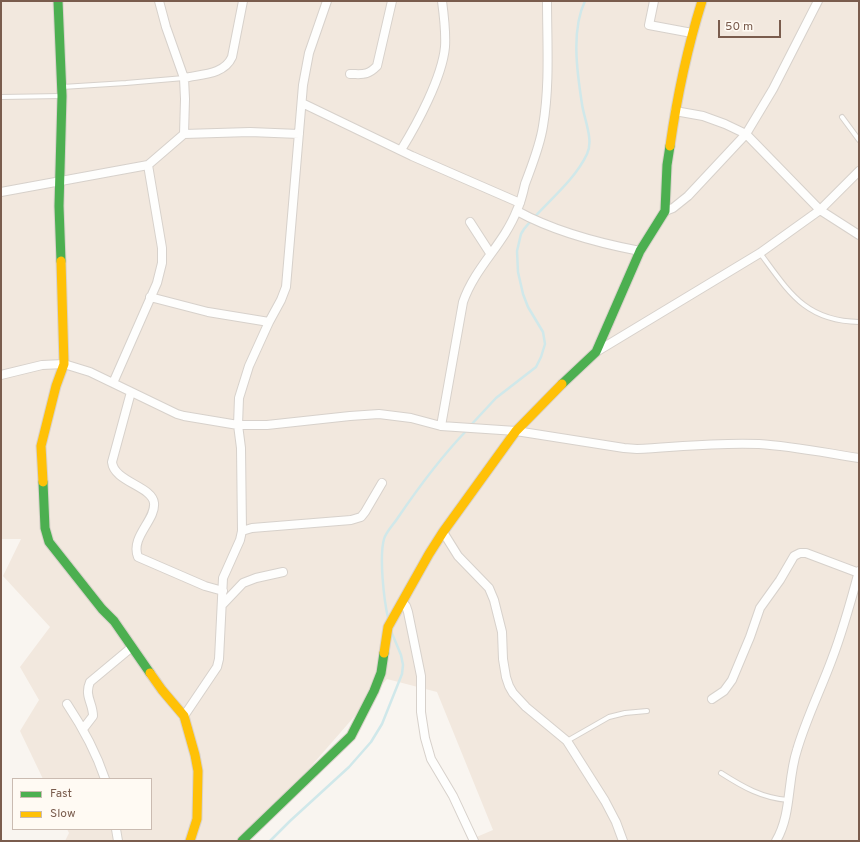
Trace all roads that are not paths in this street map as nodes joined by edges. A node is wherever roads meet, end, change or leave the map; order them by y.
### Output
1 (58, 1) edge
2 (159, 1) edge
3 (244, 1) edge
4 (327, 1) edge
5 (392, 1) edge
6 (442, 1) edge
7 (547, 1) edge
8 (654, 1) edge
9 (702, 1) edge
10 (818, 1) edge
11 (692, 33) junction
12 (350, 74) dead end
13 (184, 78) junction
14 (62, 91) junction
15 (1, 97) edge
16 (302, 103) junction
17 (675, 111) junction
18 (842, 117) dead end
19 (184, 134) junction
20 (299, 134) junction
21 (746, 134) junction
22 (859, 140) edge
23 (401, 150) junction
24 (148, 165) junction
25 (859, 171) edge
26 (60, 181) junction
27 (1, 192) edge
28 (519, 207) junction
29 (820, 210) junction
30 (665, 211) junction
31 (470, 222) dead end
32 (859, 235) edge
33 (640, 251) junction
34 (490, 253) junction
35 (760, 254) junction
36 (150, 297) junction
37 (269, 322) junction
38 (859, 322) edge
39 (596, 352) junction
40 (64, 364) junction
41 (1, 375) edge
42 (113, 383) junction
43 (131, 392) junction
44 (238, 425) junction
45 (441, 426) junction
46 (516, 432) junction
47 (859, 458) edge
48 (382, 483) dead end
49 (242, 531) junction
50 (444, 532) junction
51 (283, 572) dead end
52 (859, 572) edge
53 (222, 591) junction
54 (223, 604) junction
55 (400, 605) junction
56 (132, 648) junction
57 (712, 699) dead end
58 (67, 704) dead end
59 (647, 711) dead end
60 (184, 716) junction
61 (83, 729) junction
62 (567, 741) junction
63 (721, 773) dead end
64 (106, 778) edge
65 (788, 800) junction
66 (116, 830) edge
67 (118, 841) edge
68 (190, 841) edge
69 (242, 841) edge
70 (474, 841) edge
71 (623, 841) edge
72 (776, 841) edge

1 - 14 street
2 - 13 street
3 - 13 street
4 - 16 street
5 - 12 street
6 - 23 street
7 - 28 street
8 - 11 street
9 - 11 street
10 - 21 street
11 - 17 street
13 - 14 lane
13 - 19 street
14 - 15 lane
14 - 26 street
16 - 20 street
16 - 23 street
17 - 21 street
17 - 30 street
18 - 22 lane
19 - 20 street
19 - 24 street
20 - 37 street
21 - 29 street
21 - 30 street
23 - 28 street
24 - 26 street
24 - 36 street
25 - 29 street
26 - 27 street
26 - 40 street
28 - 33 street
28 - 34 street
29 - 32 street
29 - 35 street
30 - 33 street
31 - 34 street
33 - 39 street
34 - 45 street
35 - 38 lane
35 - 39 street
36 - 37 street
36 - 42 street
37 - 44 street
39 - 46 street
40 - 41 street
40 - 42 street
40 - 56 street
42 - 43 street
43 - 44 street
43 - 53 street
44 - 45 street
44 - 49 street
45 - 46 street
46 - 47 street
46 - 50 street
48 - 49 street
49 - 53 street
50 - 55 street
50 - 62 street
51 - 54 street
52 - 57 street
52 - 65 street
53 - 54 street
54 - 60 street
55 - 69 street
55 - 70 street
56 - 60 street
56 - 61 street
58 - 61 street
59 - 62 lane
60 - 68 street
61 - 64 street
62 - 71 street
63 - 65 lane
65 - 72 street
66 - 67 street

